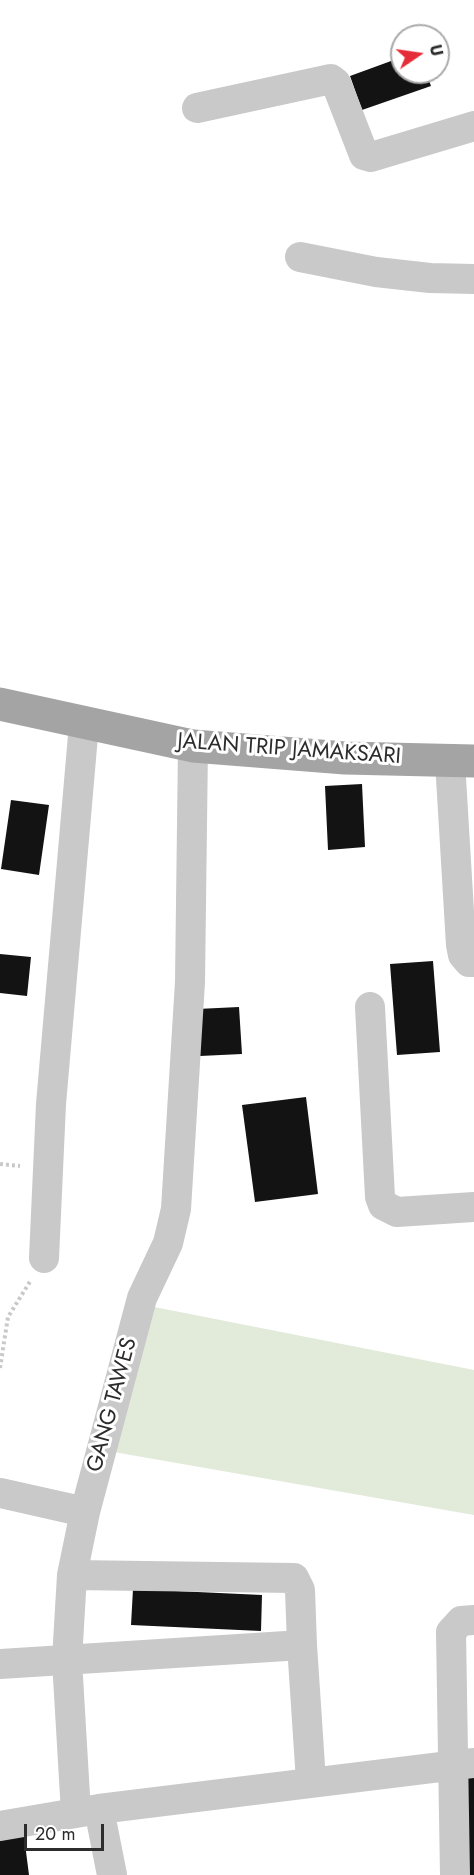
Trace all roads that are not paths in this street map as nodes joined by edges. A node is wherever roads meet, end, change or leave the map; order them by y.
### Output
1 (197, 108) dead end
2 (474, 126) edge
3 (300, 257) dead end
4 (474, 279) edge
5 (0, 705) edge
6 (84, 724) junction
7 (193, 746) junction
8 (462, 761) edge
9 (465, 876) edge
10 (474, 963) edge
11 (370, 1007) dead end
12 (474, 1207) edge
13 (44, 1258) road end
14 (0, 1493) edge
15 (85, 1512) junction
16 (72, 1575) junction
17 (474, 1620) edge
18 (302, 1645) junction
19 (67, 1660) junction
20 (0, 1664) edge
21 (463, 1764) edge
22 (310, 1781) junction
23 (88, 1811) junction
24 (0, 1827) edge
25 (112, 1875) edge
26 (454, 1875) edge

1 - 2 street
3 - 4 street
5 - 6 main road, JALAN TRIP JAMAKSARI
6 - 7 main road, JALAN TRIP JAMAKSARI
6 - 13 street
7 - 8 main road, JALAN TRIP JAMAKSARI
7 - 15 street, GANG TAWES
8 - 9 street
9 - 10 street
11 - 12 street
14 - 15 street
15 - 16 street, GANG TAWES
16 - 18 street
16 - 19 street, GANG TAWES
17 - 21 street
18 - 19 street
18 - 22 street
19 - 20 street
19 - 23 street, GANG TAWES
21 - 22 street
21 - 26 street
22 - 23 street
23 - 24 street
23 - 25 street, GANG TAWES

